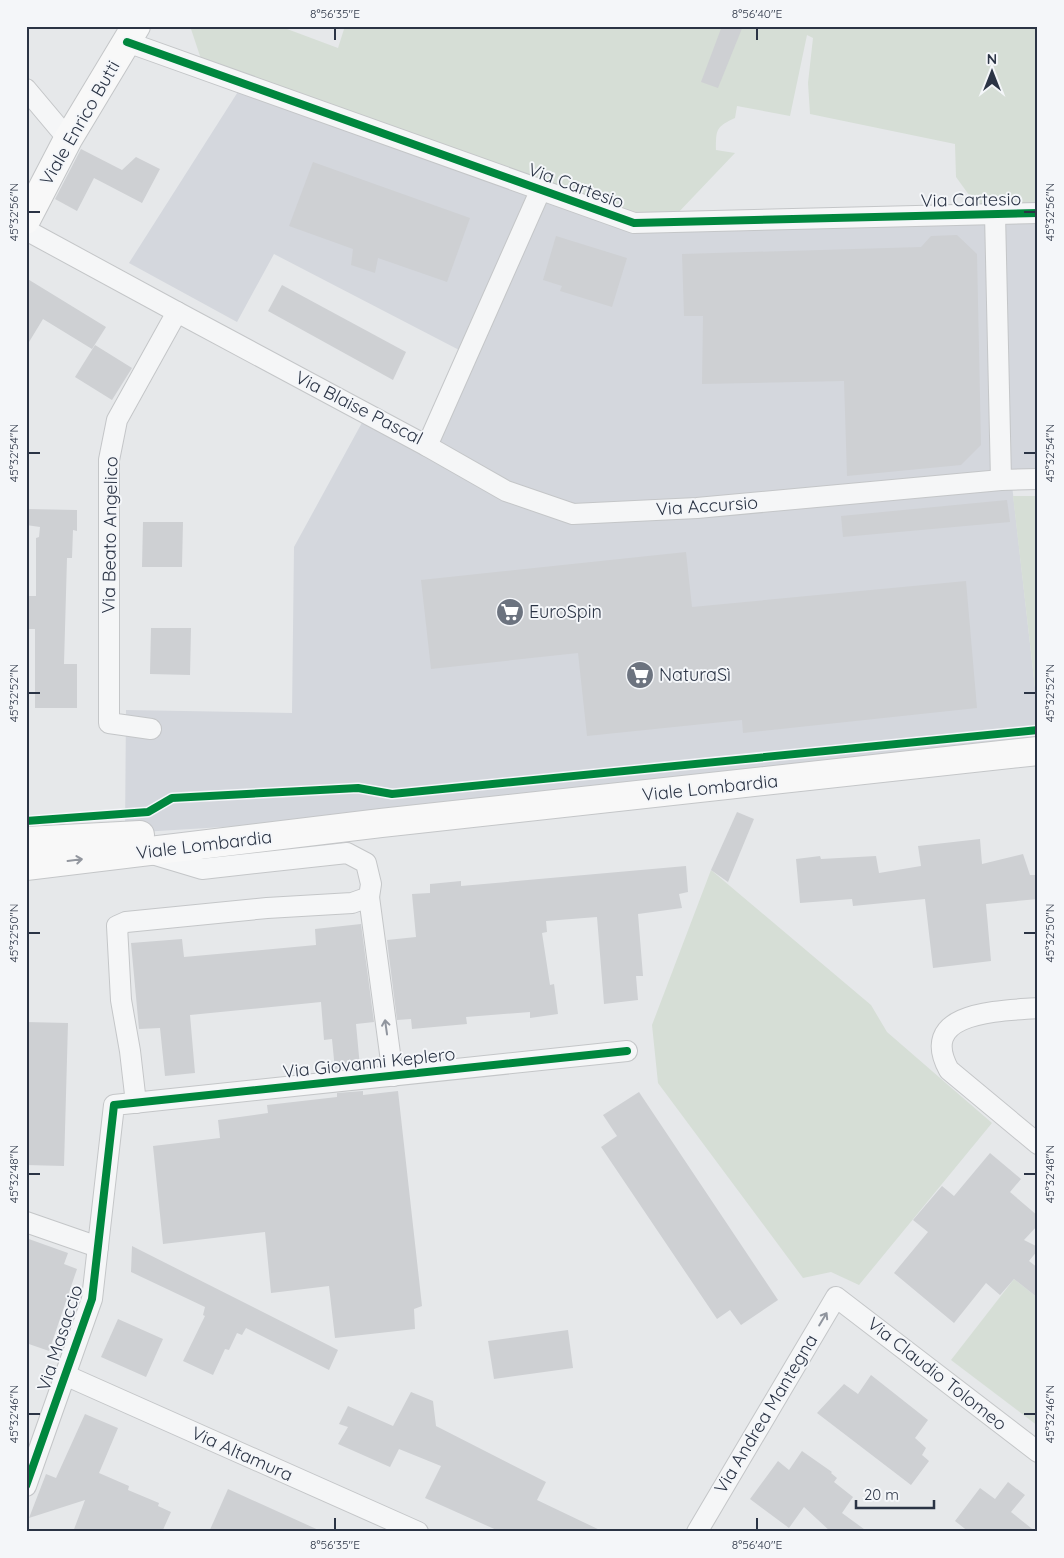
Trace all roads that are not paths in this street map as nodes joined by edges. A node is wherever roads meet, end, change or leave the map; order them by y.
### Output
1 (132, 34) edge
2 (26, 90) edge
3 (68, 139) junction
4 (541, 189) junction
5 (1038, 213) edge
6 (995, 214) junction
7 (26, 220) edge
8 (26, 230) edge
9 (177, 312) junction
10 (427, 446) junction
11 (1038, 479) edge
12 (1001, 480) junction
13 (151, 729) dead end
14 (1038, 752) edge
15 (381, 824) junction
16 (26, 841) edge
17 (145, 852) junction
18 (26, 866) edge
19 (369, 897) junction
20 (1038, 1008) edge
21 (627, 1051) dead end
22 (393, 1076) junction
23 (136, 1103) junction
24 (114, 1105) joint
25 (1038, 1144) edge
26 (26, 1222) edge
27 (98, 1247) junction
28 (836, 1297) joint
29 (65, 1375) junction
30 (1038, 1452) edge
31 (26, 1486) edge
32 (701, 1530) edge
33 (418, 1532) edge

1 - 3 main road, Viale Enrico Butti
1 - 4 street, Via Cartesio
2 - 3 street
3 - 7 main road, Viale Enrico Butti
4 - 6 street, Via Cartesio
4 - 10 street, Via Blaise Pascal
5 - 6 street, Via Cartesio
6 - 12 street
8 - 9 street
9 - 10 street, Via Blaise Pascal
9 - 13 street, Via Beato Angelico
10 - 12 street, Via Accursio
11 - 12 street, Via Accursio
14 - 15 main road, Viale Lombardia
15 - 16 main road, Viale Lombardia
15 - 17 main road, Viale Lombardia
18 -> 17 main road, Viale Lombardia
17 - 19 street
22 -> 19 street
19 - 23 street
20 - 25 street
21 - 22 street, Via Giovanni Keplero
22 - 23 street, Via Giovanni Keplero
23 - 24 street, Via Giovanni Keplero
24 - 27 street, Via Masaccio
26 - 27 street
27 - 29 street, Via Masaccio
28 - 30 street, Via Claudio Tolomeo
32 -> 28 street, Via Andrea Mantegna
29 - 31 street, Via Masaccio
29 - 33 street, Via Altamura

